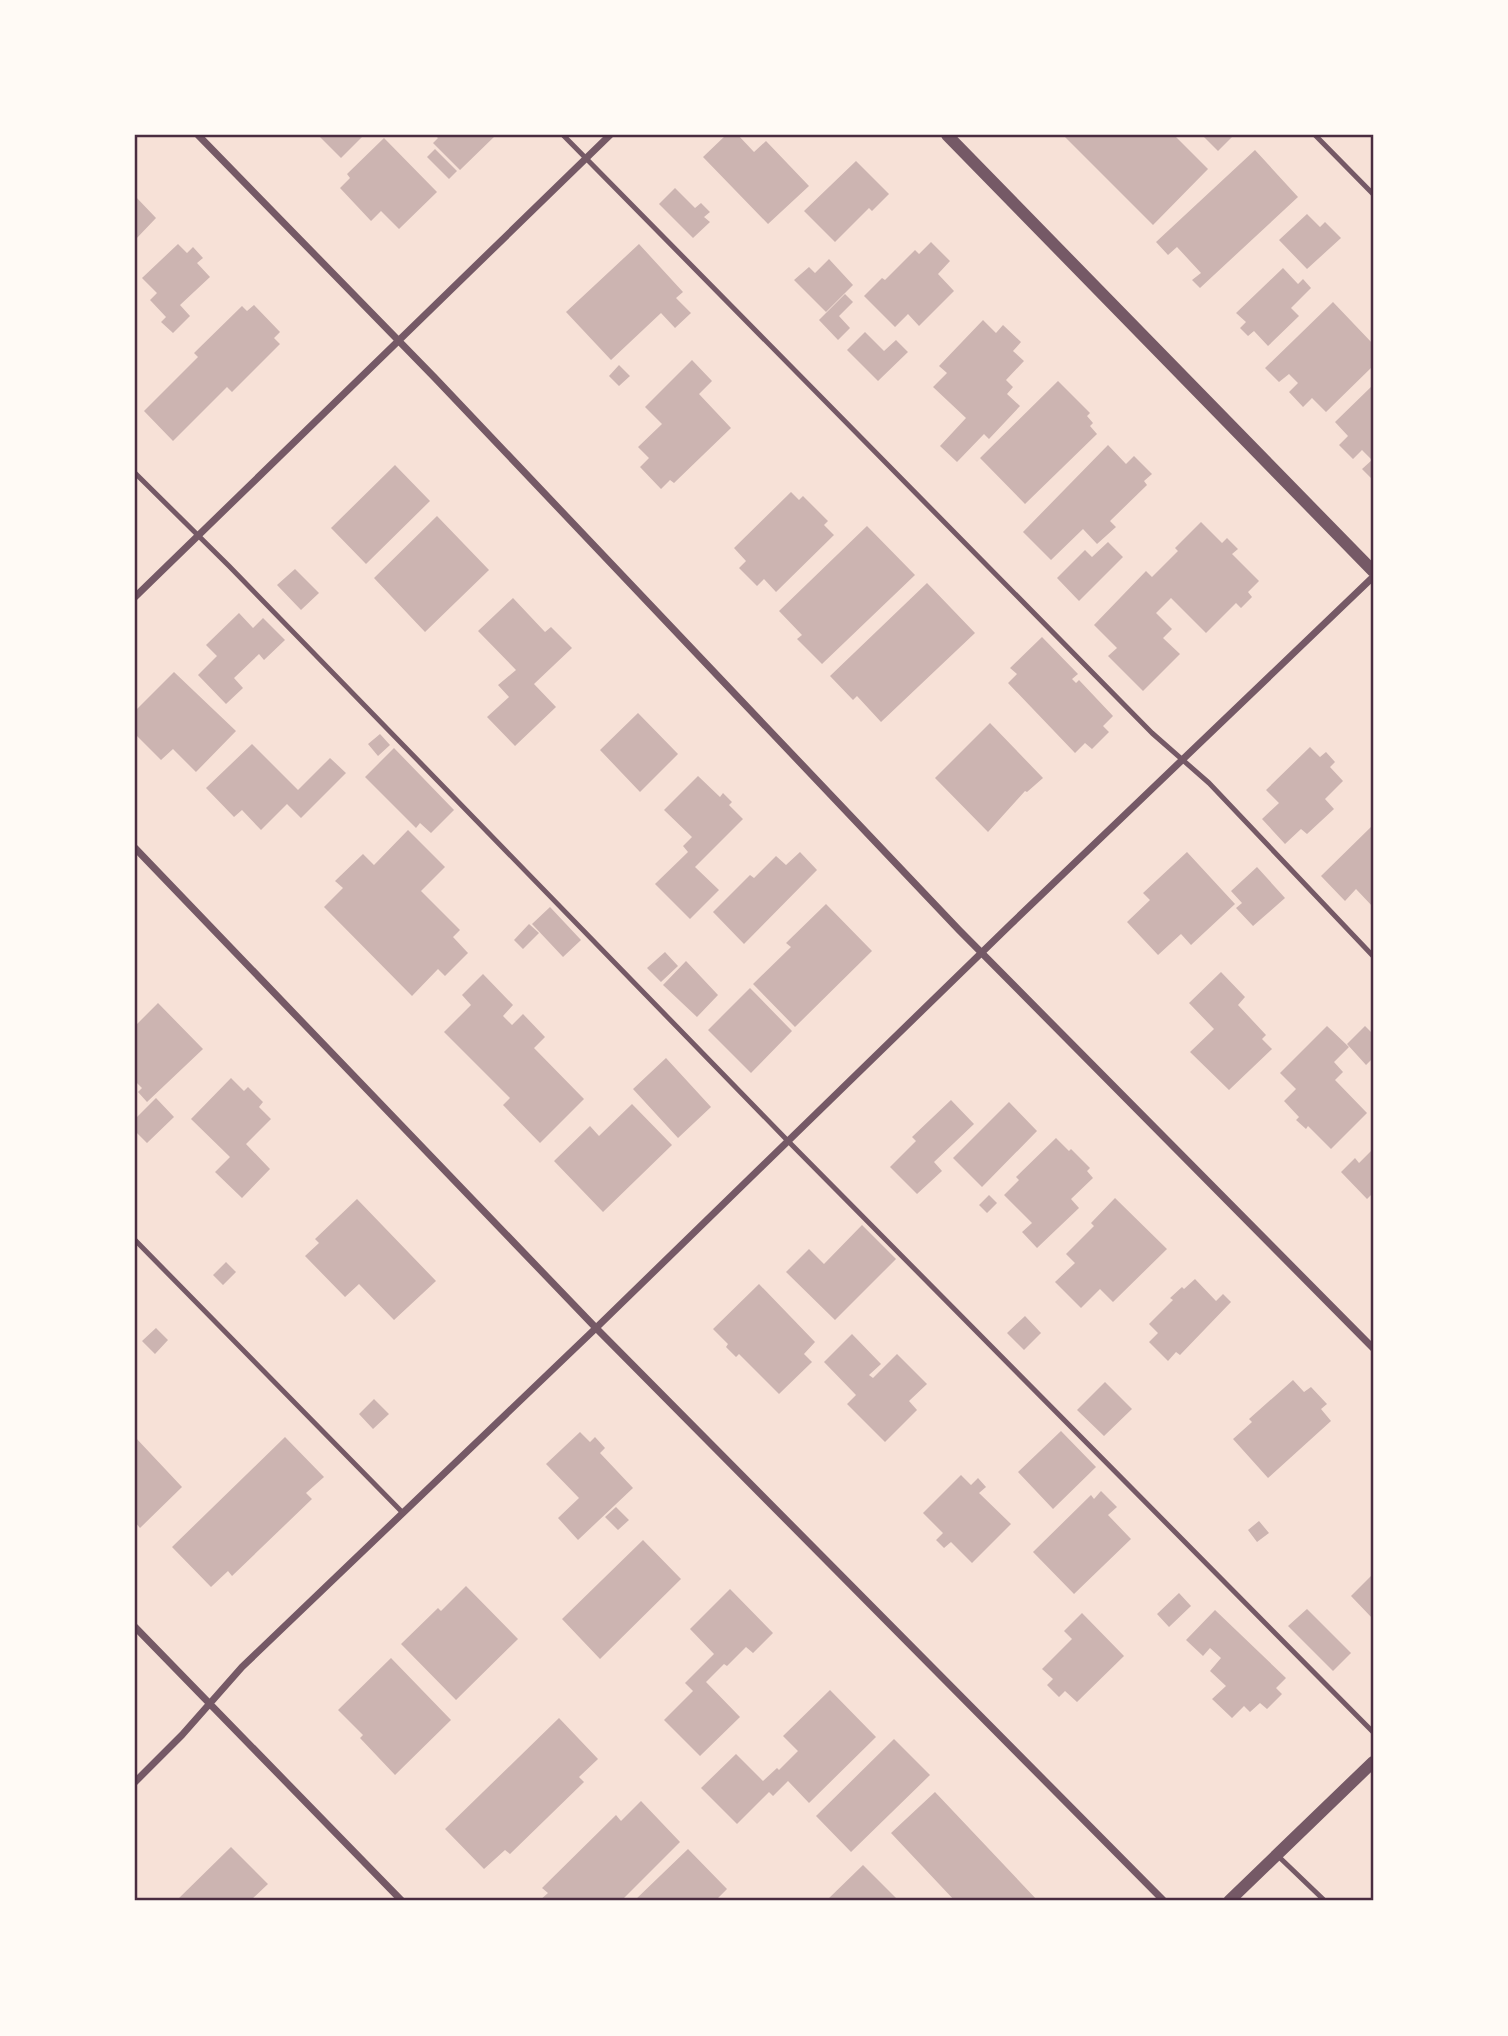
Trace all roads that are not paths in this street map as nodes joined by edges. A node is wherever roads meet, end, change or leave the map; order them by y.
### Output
1 (198, 135) edge
2 (564, 135) edge
3 (610, 135) edge
4 (947, 135) edge
5 (1314, 135) edge
6 (586, 158) junction
7 (1373, 194) edge
8 (400, 341) junction
9 (135, 473) edge
10 (198, 536) junction
11 (1373, 571) edge
12 (1373, 577) edge
13 (135, 597) edge
14 (1183, 761) junction
15 (135, 848) edge
16 (981, 952) junction
17 (1373, 956) edge
18 (786, 1140) junction
19 (135, 1240) edge
20 (596, 1328) junction
21 (1373, 1348) edge
22 (403, 1513) junction
23 (135, 1628) edge
24 (209, 1704) junction
25 (1373, 1732) edge
26 (1370, 1770) edge
27 (135, 1782) edge
28 (1277, 1855) junction
29 (402, 1901) edge
30 (1164, 1901) edge
31 (1229, 1901) edge
32 (1325, 1901) edge

1 - 8 street
2 - 6 lane
3 - 6 street
4 - 11 street
5 - 7 lane
6 - 8 street
6 - 14 lane
8 - 10 street
8 - 16 street
9 - 10 lane
10 - 13 street
10 - 18 lane
12 - 14 street
14 - 16 street
14 - 17 lane
15 - 20 street
16 - 18 street
16 - 21 street
18 - 20 street
18 - 25 lane
19 - 22 lane
20 - 22 street
20 - 30 street
22 - 24 street
23 - 24 street
24 - 27 street
24 - 29 street
26 - 28 street
28 - 31 street
28 - 32 lane

